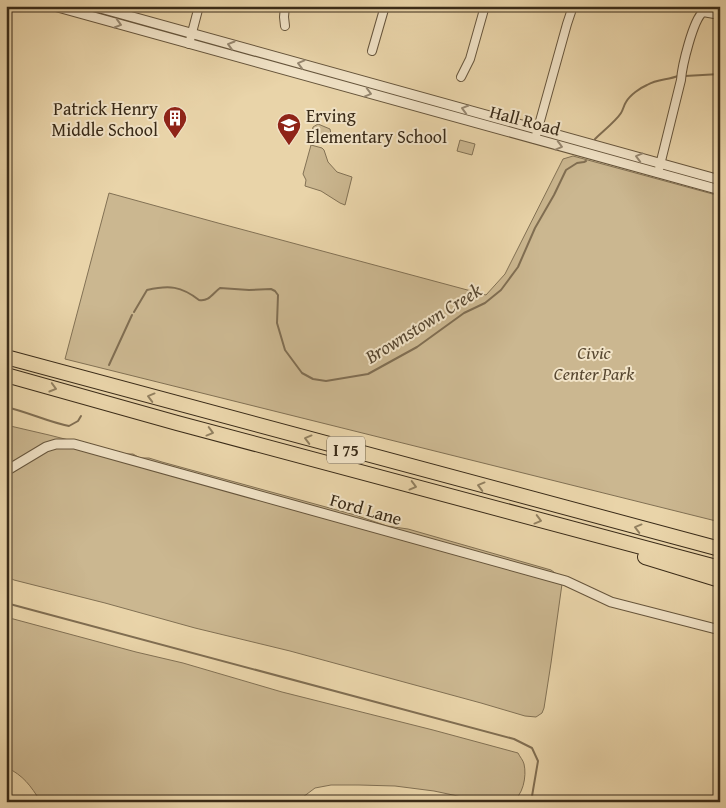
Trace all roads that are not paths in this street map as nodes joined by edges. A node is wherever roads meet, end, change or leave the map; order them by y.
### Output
1 (54, 6) edge
2 (93, 6) edge
3 (200, 6) edge
4 (286, 6) edge
5 (385, 6) edge
6 (486, 6) edge
7 (573, 6) edge
8 (720, 16) edge
9 (142, 20) junction
10 (285, 26) dead end
11 (139, 30) junction
12 (192, 34) junction
13 (190, 44) junction
14 (372, 51) dead end
15 (324, 70) junction
16 (461, 77) dead end
17 (322, 80) junction
18 (538, 130) junction
19 (535, 140) junction
20 (660, 163) junction
21 (658, 173) junction
22 (720, 180) edge
23 (720, 190) edge
24 (6, 357) edge
25 (6, 375) edge
26 (6, 471) edge
27 (563, 527) junction
28 (720, 549) edge
29 (720, 568) edge
30 (720, 580) edge
31 (720, 630) edge

1 -> 11 street, Hall Road
2 - 9 street, Hall Road
3 - 12 street
4 - 10 street
5 - 14 street
6 - 16 street
7 - 18 street
8 - 20 street
9 - 11 street
9 - 12 street, Hall Road
11 - 13 street, Hall Road
12 - 13 street
15 -> 12 street, Hall Road
13 - 17 street, Hall Road
15 - 17 street
18 -> 15 street, Hall Road
17 -> 19 street, Hall Road
18 - 19 street
20 -> 18 street, Hall Road
19 -> 21 street, Hall Road
20 - 21 street
20 - 22 street, Hall Road
21 - 23 street, Hall Road
28 -> 24 highway, I 75
25 -> 27 highway, I 75
26 - 31 street, Ford Lane
27 - 29 highway, I 75
27 - 30 highway

